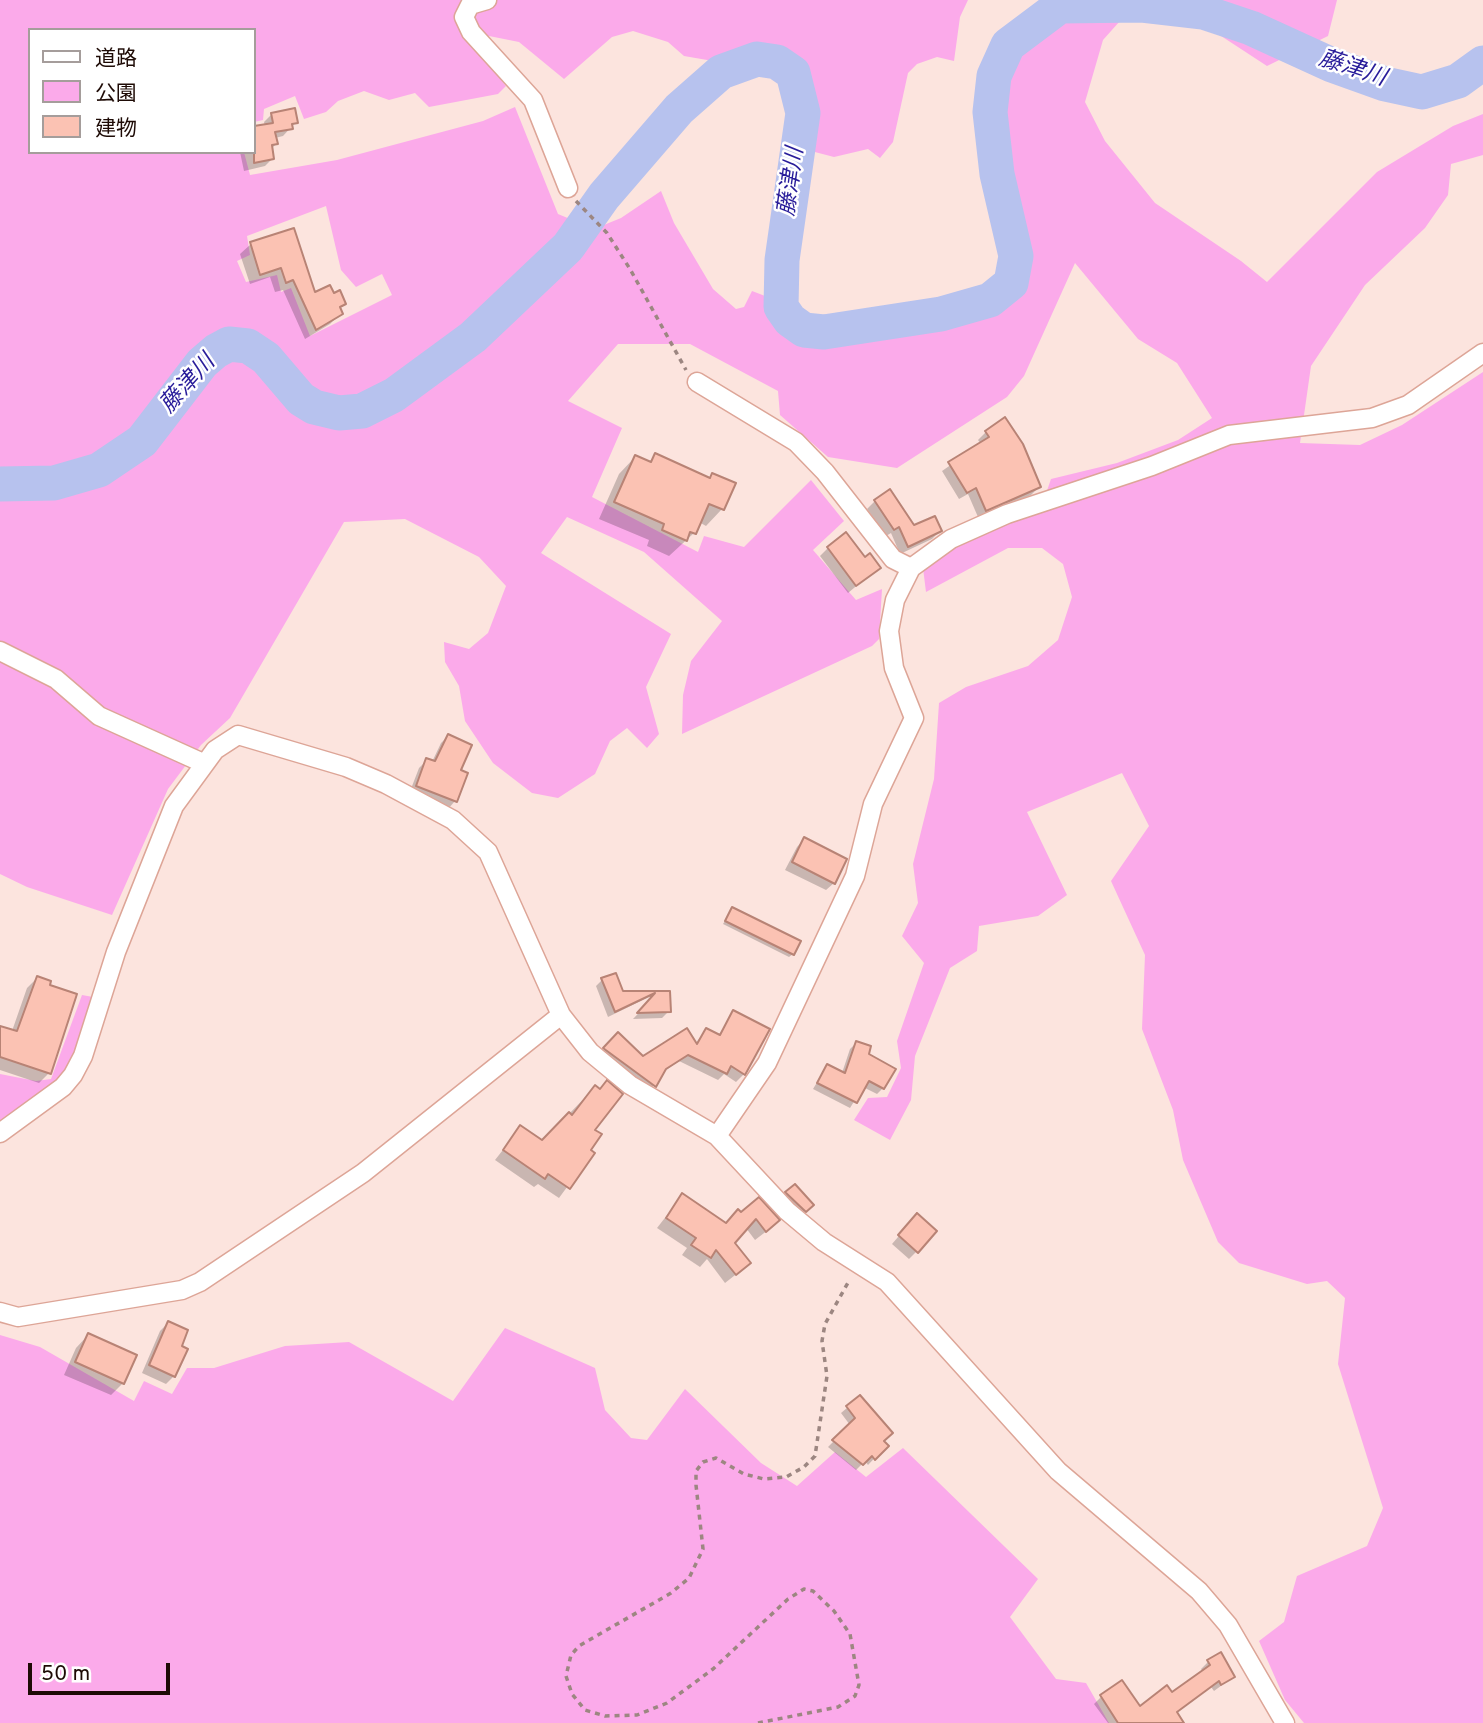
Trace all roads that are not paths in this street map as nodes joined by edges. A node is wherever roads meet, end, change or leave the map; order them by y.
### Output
1 (487, 0) edge
2 (568, 188) dead end
3 (1483, 353) edge
4 (697, 382) road end
5 (911, 568) junction
6 (0, 651) edge
7 (203, 763) junction
8 (561, 1015) junction
9 (0, 1133) edge
10 (718, 1136) junction
11 (0, 1312) edge
12 (1285, 1723) edge

1 - 2 street
3 - 5 street
4 - 5 street
5 - 10 street
6 - 7 street
7 - 8 street
7 - 9 street
8 - 10 street
8 - 11 street
10 - 12 street

